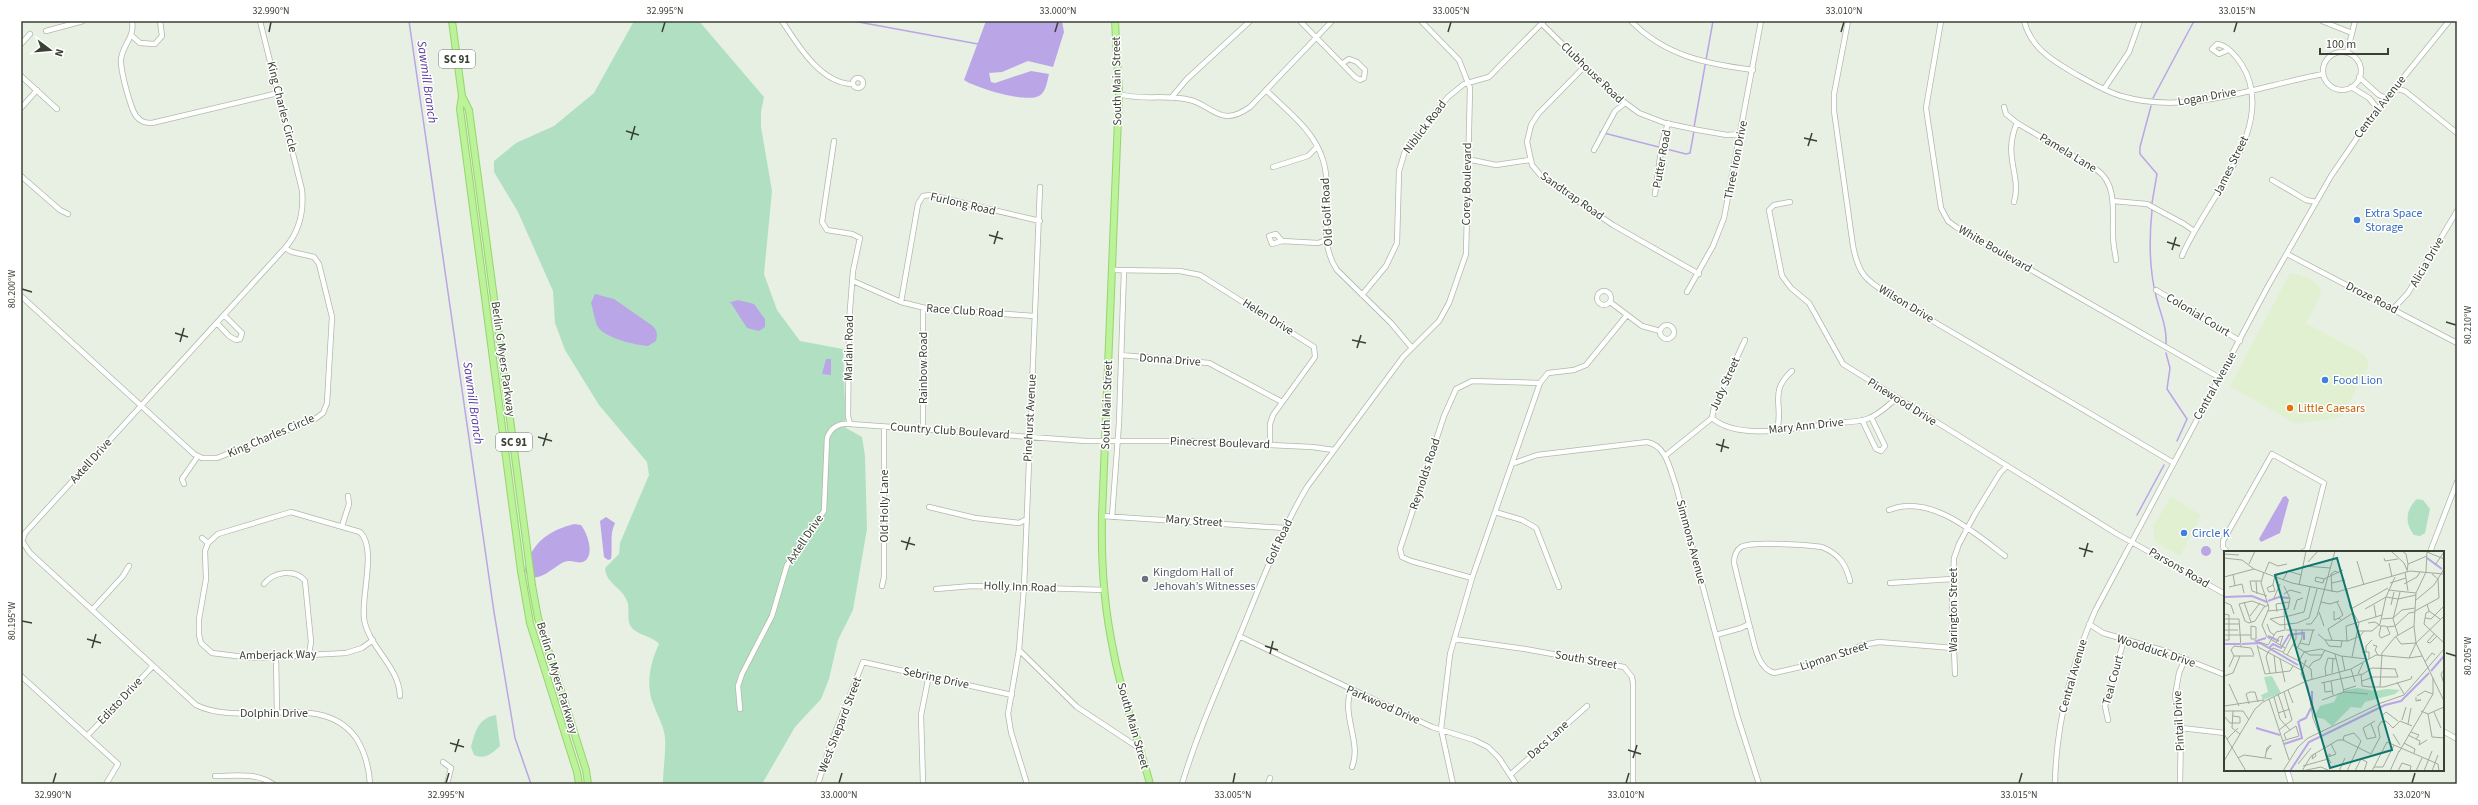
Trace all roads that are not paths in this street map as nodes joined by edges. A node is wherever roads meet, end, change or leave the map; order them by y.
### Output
1 (83, 21) edge
2 (132, 21) edge
3 (160, 21) edge
4 (260, 21) edge
5 (452, 21) edge
6 (782, 21) edge
7 (1115, 21) edge
8 (1250, 21) edge
9 (1300, 21) edge
10 (1332, 21) edge
11 (1421, 21) edge
12 (1631, 21) edge
13 (1761, 21) edge
14 (1848, 21) edge
15 (1941, 21) edge
16 (2024, 21) edge
17 (2140, 21) edge
18 (2322, 21) edge
19 (2355, 21) edge
20 (2448, 21) edge
21 (1542, 22) edge
22 (46, 31) dead end
23 (2352, 33) junction
24 (30, 34) dead end
25 (132, 36) junction
26 (1317, 38) junction
27 (21, 44) edge
28 (2228, 50) dead end
29 (2347, 53) junction
30 (1343, 64) junction
31 (1585, 66) junction
32 (1753, 70) junction
33 (2323, 74) junction
34 (21, 76) edge
35 (2359, 77) junction
36 (1469, 82) junction
37 (852, 84) dead end
38 (2352, 87) junction
39 (2394, 88) junction
40 (2104, 89) junction
41 (37, 90) junction
42 (1266, 90) junction
43 (2250, 90) junction
44 (278, 92) junction
45 (1119, 94) junction
46 (462, 96) junction
47 (1171, 98) junction
48 (2386, 98) junction
49 (1624, 104) junction
50 (2004, 107) dead end
51 (21, 108) edge
52 (57, 109) dead end
53 (2378, 109) junction
54 (1668, 123) junction
55 (2017, 123) junction
56 (2457, 132) edge
57 (1741, 134) junction
58 (834, 141) dead end
59 (1317, 147) junction
60 (1594, 150) dead end
61 (1467, 158) junction
62 (1530, 160) junction
63 (1273, 168) dead end
64 (21, 176) edge
65 (2272, 180) dead end
66 (1040, 186) dead end
67 (1655, 194) dead end
68 (2113, 201) junction
69 (1790, 202) dead end
70 (2014, 202) dead end
71 (2316, 202) junction
72 (2457, 211) edge
73 (68, 214) dead end
74 (1040, 221) junction
75 (2194, 231) junction
76 (1326, 240) junction
77 (1282, 241) dead end
78 (285, 248) junction
79 (2287, 254) junction
80 (2182, 256) dead end
81 (2116, 260) dead end
82 (1113, 270) junction
83 (1124, 270) junction
84 (1699, 274) junction
85 (852, 281) junction
86 (2156, 290) dead end
87 (1688, 292) dead end
88 (1362, 295) junction
89 (21, 296) edge
90 (901, 302) junction
91 (1610, 302) dead end
92 (923, 308) junction
93 (2393, 309) junction
94 (224, 315) junction
95 (1627, 315) junction
96 (1035, 316) junction
97 (217, 323) junction
98 (1660, 331) dead end
99 (1745, 340) dead end
100 (2240, 341) junction
101 (2457, 343) edge
102 (1412, 348) junction
103 (1121, 355) junction
104 (1792, 371) dead end
105 (2220, 378) junction
106 (1540, 383) junction
107 (1897, 398) junction
108 (1282, 402) junction
109 (142, 405) junction
110 (1871, 417) junction
111 (1712, 418) junction
112 (1862, 420) junction
113 (850, 424) junction
114 (884, 427) junction
115 (923, 428) junction
116 (1777, 430) junction
117 (1030, 436) junction
118 (1118, 439) junction
119 (1106, 440) junction
120 (1270, 445) junction
121 (1334, 450) junction
122 (198, 456) junction
123 (1665, 456) junction
124 (2174, 463) junction
125 (1512, 464) junction
126 (2007, 466) junction
127 (2457, 482) edge
128 (184, 484) dead end
129 (520, 486) junction
130 (510, 488) junction
131 (348, 496) dead end
132 (929, 507) dead end
133 (1889, 510) dead end
134 (1495, 512) junction
135 (1102, 516) junction
136 (1112, 517) junction
137 (1025, 520) junction
138 (342, 526) junction
139 (1285, 528) junction
140 (1967, 529) junction
141 (202, 538) dead end
142 (2133, 542) junction
143 (208, 543) junction
144 (2226, 551) edge
145 (2305, 551) edge
146 (2430, 551) edge
147 (2005, 556) dead end
148 (129, 566) dead end
149 (1472, 578) junction
150 (1952, 579) junction
151 (1850, 581) dead end
152 (1890, 583) dead end
153 (264, 584) dead end
154 (882, 586) dead end
155 (1024, 587) junction
156 (1559, 587) dead end
157 (936, 589) dead end
158 (1105, 590) junction
159 (2224, 593) edge
160 (92, 610) junction
161 (1750, 624) junction
162 (2089, 624) junction
163 (1716, 635) junction
164 (1239, 636) junction
165 (1454, 639) junction
166 (373, 640) junction
167 (2124, 640) junction
168 (1953, 648) junction
169 (1019, 650) junction
170 (309, 654) junction
171 (276, 656) junction
172 (2185, 659) junction
173 (152, 666) junction
174 (862, 666) joint
175 (1955, 674) dead end
176 (929, 675) junction
177 (2224, 675) edge
178 (21, 676) edge
179 (1351, 690) junction
180 (1012, 695) junction
181 (400, 696) dead end
182 (1586, 706) dead end
183 (740, 709) dead end
184 (277, 713) junction
185 (2108, 720) dead end
186 (2181, 728) junction
187 (1441, 729) junction
188 (2224, 732) edge
189 (2444, 732) edge
190 (86, 736) junction
191 (2457, 739) edge
192 (1139, 748) junction
193 (443, 762) dead end
194 (1352, 768) dead end
195 (2287, 771) edge
196 (1510, 775) junction
197 (215, 776) dead end
198 (1270, 778) dead end
199 (106, 784) edge
200 (272, 784) edge
201 (370, 784) edge
202 (446, 784) edge
203 (579, 784) edge
204 (588, 784) edge
205 (818, 784) edge
206 (922, 784) edge
207 (1027, 784) edge
208 (1150, 784) edge
209 (1182, 784) edge
210 (1268, 784) edge
211 (1453, 784) edge
212 (1516, 784) edge
213 (1633, 784) edge
214 (1759, 784) edge
215 (2055, 784) edge
216 (2180, 784) edge
217 (2291, 784) edge

1 - 22 street
2 - 25 street
3 - 25 street
4 - 44 street, King Charles Circle
5 - 46 main road, Berlin G Myers Parkway / SC 91
6 - 37 street
7 - 45 main road, South Main Street
8 - 47 street
9 - 26 street
10 - 26 street
11 - 36 street, Corey Boulevard
12 - 32 street
13 - 32 street, Three Iron Drive
14 - 124 street, Wilson Drive
15 - 105 street, White Boulevard
16 - 40 street, Logan Drive
17 - 40 street
18 - 23 street
19 - 23 street
20 - 39 street, Central Avenue
21 - 31 street, Clubhouse Road
21 - 36 street, Niblick Road
23 - 29 street
24 - 27 street
25 - 44 street
26 - 30 street
26 - 42 street
28 - 43 street, James Street
29 - 33 street
29 - 35 street
30 - 30 street
31 - 49 street, Clubhouse Road
31 - 62 street, Sandtrap Road
32 - 57 street, Three Iron Drive
33 - 38 street
33 - 43 street, Logan Drive
34 - 41 street
35 - 38 street
35 - 48 street
36 - 61 street, Corey Boulevard
36 - 88 street, Niblick Road
38 - 53 street
39 - 48 street, Central Avenue
39 - 56 street
40 - 43 street, Logan Drive
41 - 51 street
41 - 52 street
42 - 47 street
42 - 59 street, Old Golf Road
43 - 75 street, James Street
44 - 78 street, King Charles Circle
45 - 47 street
45 - 82 main road, South Main Street
46 - 129 main road, Berlin G Myers Parkway / SC 91
46 - 130 main road, Berlin G Myers Parkway / SC 91
48 - 53 street, Central Avenue
49 - 54 street, Clubhouse Road
49 - 60 street
50 - 55 street, Pamela Lane
53 - 71 street, Central Avenue
54 - 57 street, Clubhouse Road
54 - 67 street, Putter Road
55 - 68 street, Pamela Lane
55 - 70 street
57 - 84 street, Three Iron Drive
58 - 85 street, Marlain Road
59 - 63 street
59 - 76 street, Old Golf Road
61 - 62 street
61 - 102 street, Corey Boulevard
62 - 84 street, Sandtrap Road
64 - 73 street
65 - 71 street
66 - 74 street, Pinehurst Avenue
68 - 75 street
68 - 81 street, Pamela Lane
69 - 107 street, Pinewood Drive
71 - 79 street, Central Avenue
72 - 93 street, Alicia Drive
74 - 90 street, Furlong Road
74 - 96 street, Pinehurst Avenue
75 - 80 street, James Street
76 - 77 street
76 - 88 street, Old Golf Road
78 - 94 street, Axtell Drive
78 - 122 street, King Charles Circle
79 - 93 street, Droze Road
79 - 100 street, Central Avenue
82 - 83 street, Helen Drive
82 - 119 main road, South Main Street
83 - 103 street
83 - 108 street, Helen Drive
84 - 87 street, Three Iron Drive
85 - 90 street, Race Club Road
85 - 113 street, Marlain Road
86 - 100 street, Colonial Court
88 - 102 street, Old Golf Road
89 - 109 street
90 - 92 street, Race Club Road
91 - 95 street
92 - 96 street, Race Club Road
92 - 115 street, Rainbow Road
93 - 101 street, Droze Road
94 - 97 street, Axtell Drive
94 - 97 street
95 - 98 street
95 - 106 street
96 - 117 street, Pinehurst Avenue
97 - 109 street, Axtell Drive
99 - 111 street, Judy Street
100 - 105 street, Central Avenue
102 - 121 street, Golf Road
103 - 108 street, Donna Drive
103 - 118 street
104 - 116 street
105 - 124 street, Central Avenue
106 - 125 street
106 - 149 street, Reynolds Road
107 - 110 street, Mary Ann Drive
107 - 126 street, Pinewood Drive
108 - 120 street, Helen Drive
109 - 122 street
109 - 160 street, Axtell Drive
110 - 112 street, Mary Ann Drive
110 - 112 street
111 - 116 street, Mary Ann Drive
111 - 123 street, Judy Street
112 - 116 street, Mary Ann Drive
113 - 114 street, Country Club Boulevard
113 - 183 street, Axtell Drive
114 - 115 street, Country Club Boulevard
114 - 154 street, Old Holly Lane
115 - 117 street, Country Club Boulevard
117 - 119 street, Country Club Boulevard
117 - 137 street, Pinehurst Avenue
118 - 119 street, Pinecrest Boulevard
118 - 120 street, Pinecrest Boulevard
118 - 136 street
119 - 135 main road, South Main Street
120 - 121 street, Pinecrest Boulevard
121 - 139 street, Golf Road
122 - 128 street
123 - 125 street, Simmons Avenue
123 - 163 street, Simmons Avenue
124 - 142 street, Central Avenue
125 - 134 street
126 - 140 street, Warington Street
126 - 142 street, Pinewood Drive
127 - 146 street
129 - 130 main road
129 - 204 main road, Berlin G Myers Parkway / SC 91
130 - 203 main road, Berlin G Myers Parkway / SC 91
131 - 138 street
132 - 137 street
133 - 140 street
134 - 149 street
134 - 156 street
135 - 136 street, Mary Street
135 - 158 main road, South Main Street
136 - 139 street, Mary Street
137 - 155 street, Pinehurst Avenue
138 - 143 street
138 - 166 street
139 - 164 street, Golf Road
140 - 147 street
140 - 150 street, Warington Street
141 - 143 street
142 - 159 street, Parsons Road
142 - 162 street, Central Avenue
143 - 171 street, Amberjack Way
144 - 145 street
148 - 160 street
149 - 165 street
150 - 152 street
150 - 168 street, Warington Street
151 - 161 street, Lipman Street
153 - 170 street
155 - 157 street, Holly Inn Road
155 - 158 street, Holly Inn Road
155 - 169 street, Pinehurst Avenue
158 - 192 main road, South Main Street
160 - 173 street, Axtell Drive
161 - 163 street
161 - 168 street, Lipman Street
162 - 167 street, Woodduck Drive
162 - 215 street, Central Avenue
163 - 214 street, Simmons Avenue
164 - 179 street, Parkwood Drive
164 - 209 street, Golf Road
165 - 187 street
165 - 213 street, South Street
166 - 170 street, Amberjack Way
166 - 181 street
167 - 172 street, Woodduck Drive
167 - 185 street, Teal Court
168 - 175 street, Warington Street
169 - 180 street, Pinehurst Avenue
169 - 192 street
170 - 171 street, Amberjack Way
171 - 184 street
172 - 177 street, Woodduck Drive
172 - 186 street, Pintail Drive
173 - 184 street, Dolphin Drive
173 - 190 street, Edisto Drive
174 - 176 street, Sebring Drive
174 - 205 street, West Shepard Street
176 - 180 street, Sebring Drive
176 - 206 street
178 - 190 street
179 - 187 street, Parkwood Drive
179 - 194 street
180 - 207 street, Pinehurst Avenue
182 - 196 street, Dacs Lane
184 - 201 street, Dolphin Drive
186 - 188 street
186 - 216 street, Pintail Drive
187 - 196 street, Parkwood Drive
187 - 211 street
189 - 191 street
190 - 199 street
192 - 208 main road, South Main Street
193 - 202 street
195 - 217 street
196 - 212 street, Parkwood Drive
197 - 200 street
198 - 210 street

